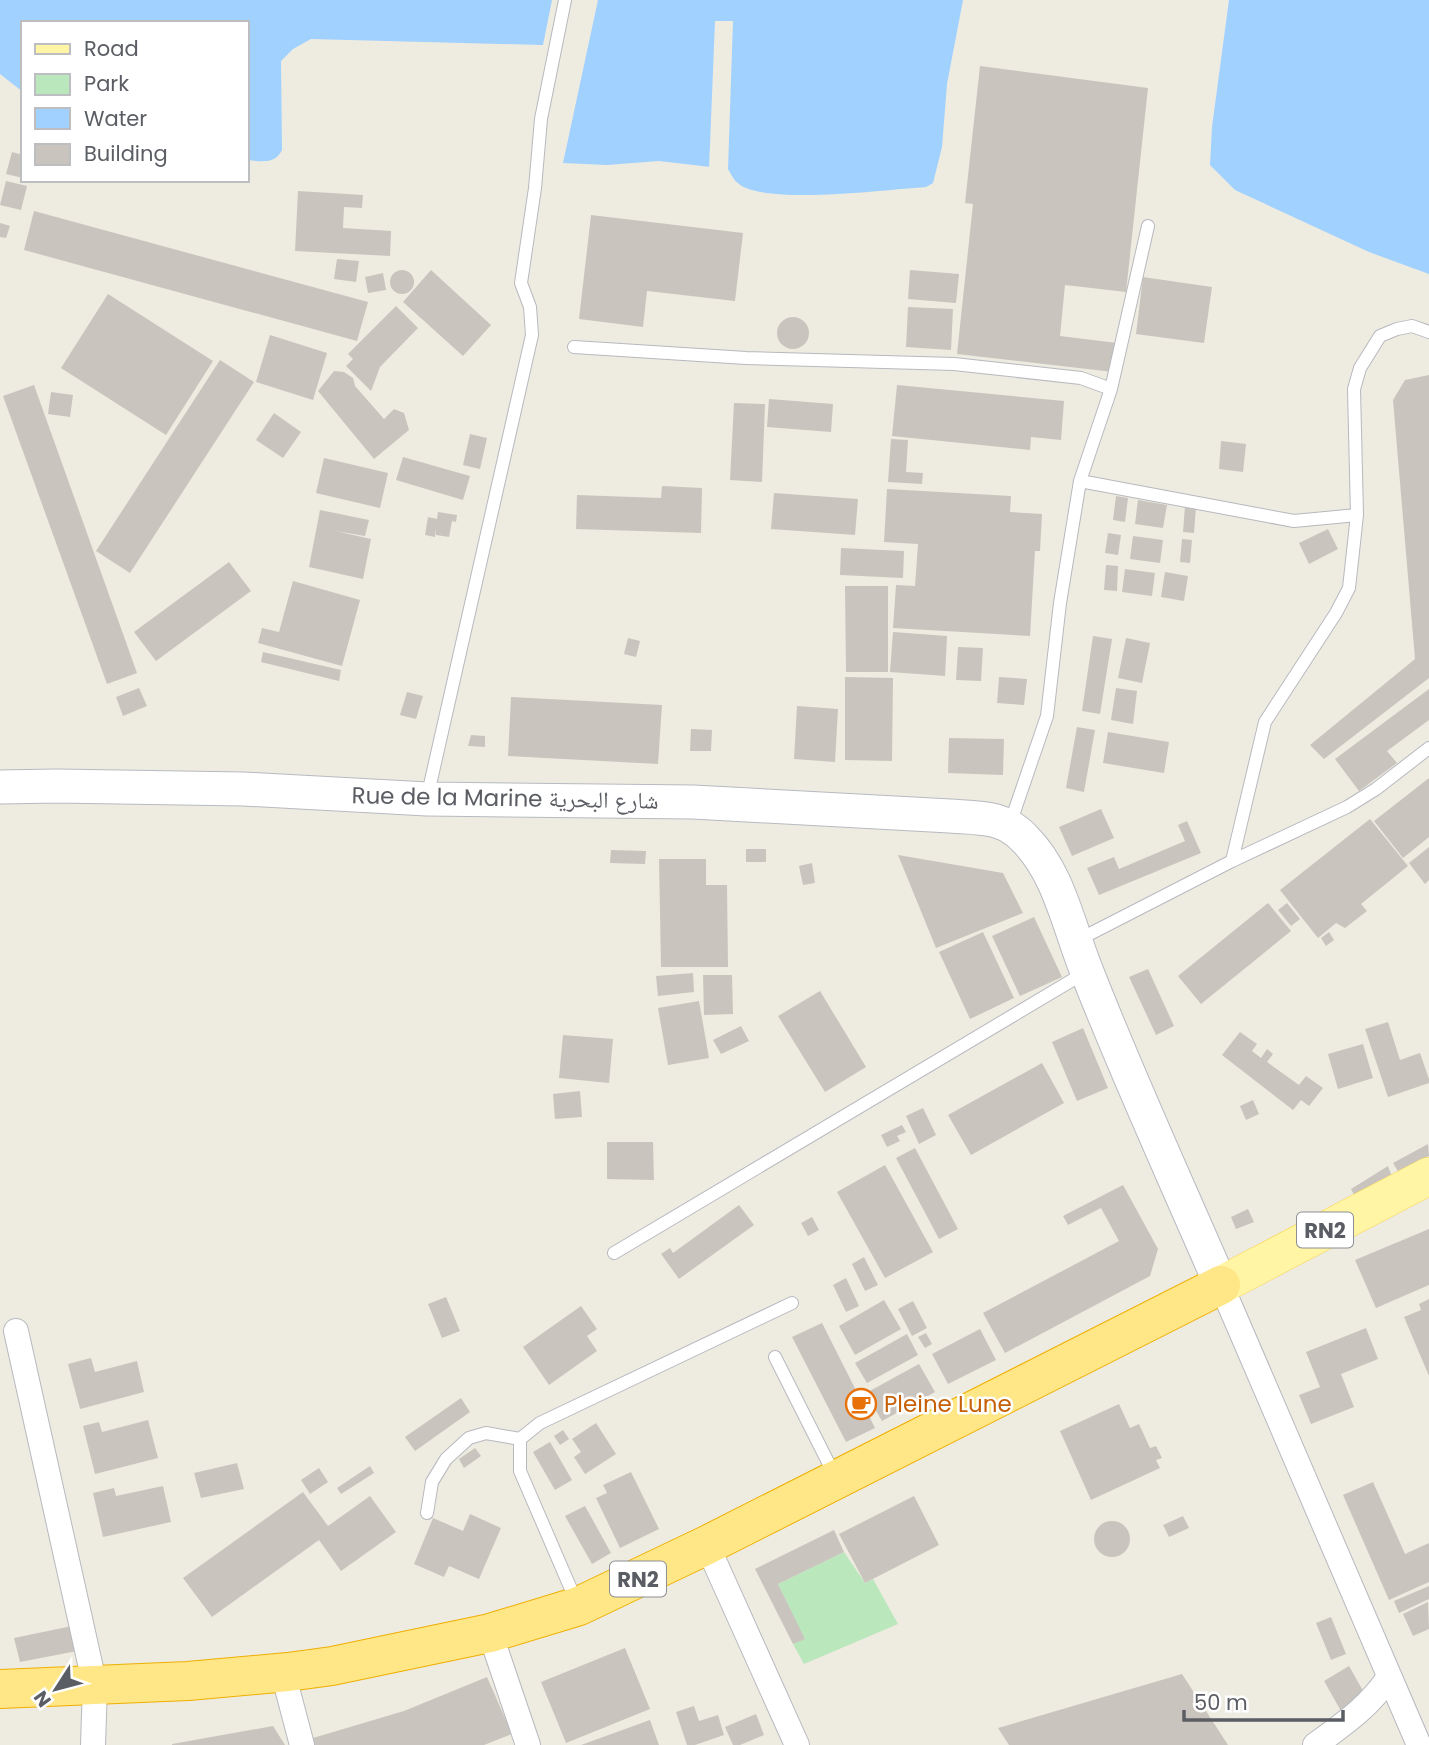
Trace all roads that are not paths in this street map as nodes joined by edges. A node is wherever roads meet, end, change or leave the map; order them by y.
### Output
1 (565, 0) edge
2 (1148, 226) dead end
3 (1429, 332) edge
4 (574, 346) dead end
5 (1111, 389) junction
6 (1080, 481) junction
7 (1357, 515) junction
8 (1429, 748) edge
9 (0, 787) edge
10 (427, 799) junction
11 (1009, 824) junction
12 (1232, 861) junction
13 (1076, 941) junction
14 (1087, 972) junction
15 (1429, 1176) edge
16 (614, 1253) dead end
17 (1221, 1285) junction
18 (792, 1303) dead end
19 (16, 1331) dead end
20 (775, 1357) dead end
21 (520, 1439) junction
22 (837, 1479) junction
23 (427, 1513) dead end
24 (707, 1545) junction
25 (579, 1606) junction
26 (490, 1633) junction
27 (283, 1673) junction
28 (1389, 1677) junction
29 (94, 1686) junction
30 (0, 1689) edge
31 (93, 1745) edge
32 (302, 1745) edge
33 (528, 1745) edge
34 (797, 1745) edge
35 (1315, 1745) edge
36 (1419, 1745) edge

1 - 10 lane
2 - 5 lane
3 - 7 lane
4 - 5 lane
5 - 6 lane
6 - 7 lane
6 - 11 lane
7 - 12 lane
8 - 12 lane
9 - 10 street, Rue de la Marine شارع البحرية
10 - 11 street, Rue de la Marine شارع البحرية
11 - 13 street
12 - 13 lane
13 - 14 street
14 - 16 lane
14 - 17 street
15 - 17 main road, RN2
17 - 22 highway, RN2
17 - 28 street
18 - 21 lane
19 - 29 street
20 - 22 lane
21 - 23 lane
21 - 25 lane
22 - 24 highway, RN2
24 - 25 highway, RN2
24 - 34 street
25 - 26 highway, RN2
26 - 27 highway, RN2
26 - 33 street
27 - 29 highway, RN2
27 - 32 street
28 - 35 street
28 - 36 street
29 - 30 highway, RN2
29 - 31 street

